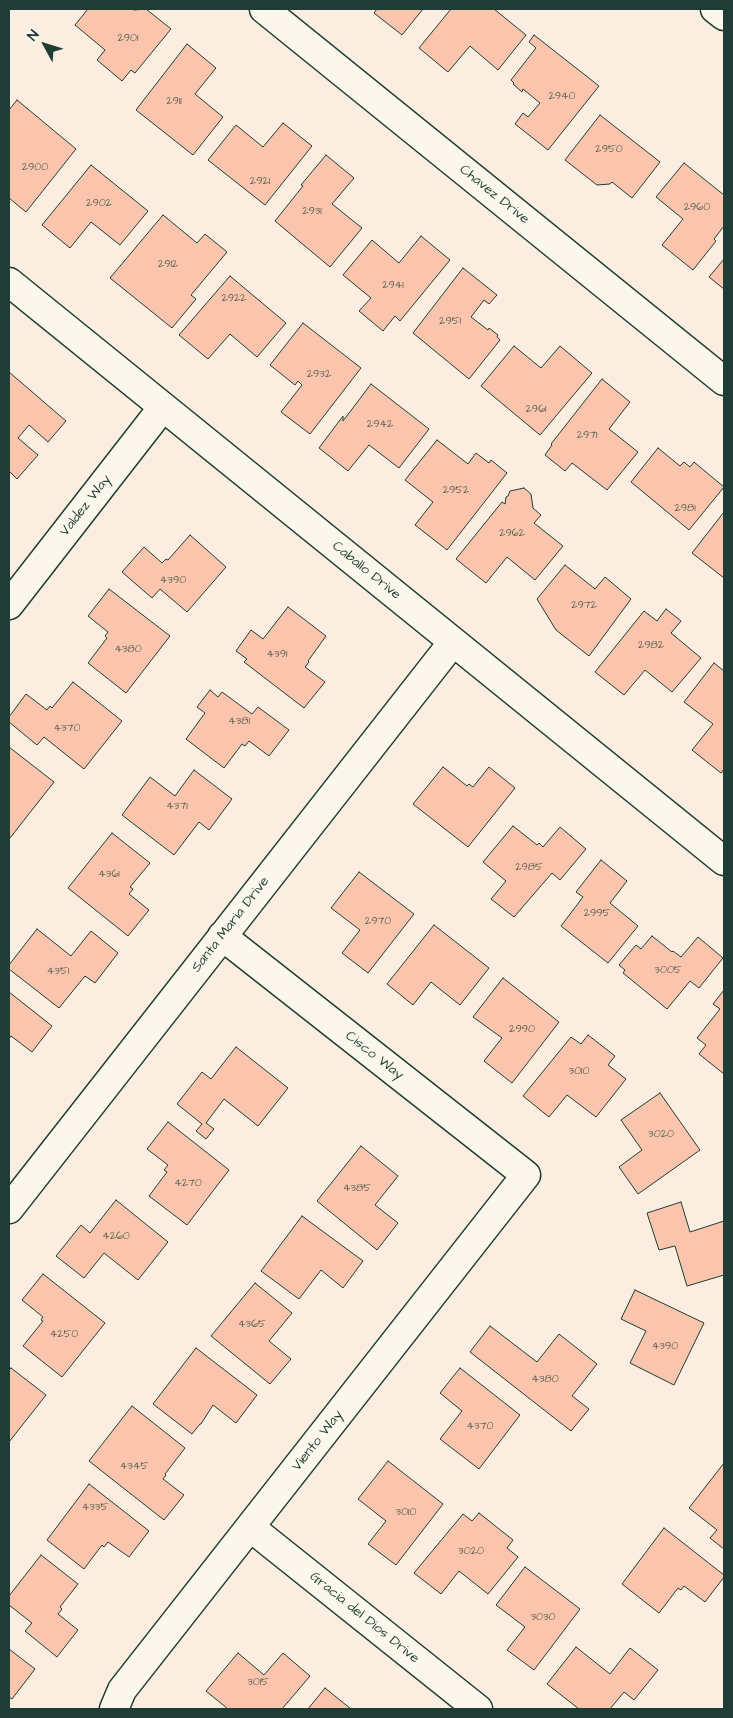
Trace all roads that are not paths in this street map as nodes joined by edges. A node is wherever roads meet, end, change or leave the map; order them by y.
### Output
1 (264, 9) edge
2 (715, 9) edge
3 (724, 16) edge
4 (9, 282) edge
5 (724, 381) edge
6 (163, 407) junction
7 (9, 605) edge
8 (453, 642) junction
9 (724, 861) edge
10 (222, 936) junction
11 (526, 1175) joint
12 (9, 1209) edge
13 (250, 1527) junction
14 (114, 1709) edge
15 (478, 1709) edge

1 - 5 street, Chavez Drive
2 - 3 street
4 - 6 street, Caballo Drive
6 - 7 street, Valdez Way
6 - 8 street, Caballo Drive
8 - 9 street, Caballo Drive
8 - 10 street, Santa Maria Drive
10 - 11 street, Cisco Way
10 - 12 street, Santa Maria Drive
11 - 13 street, Viento Way
13 - 14 street, Viento Way
13 - 15 street, Gracia del Dios Drive

